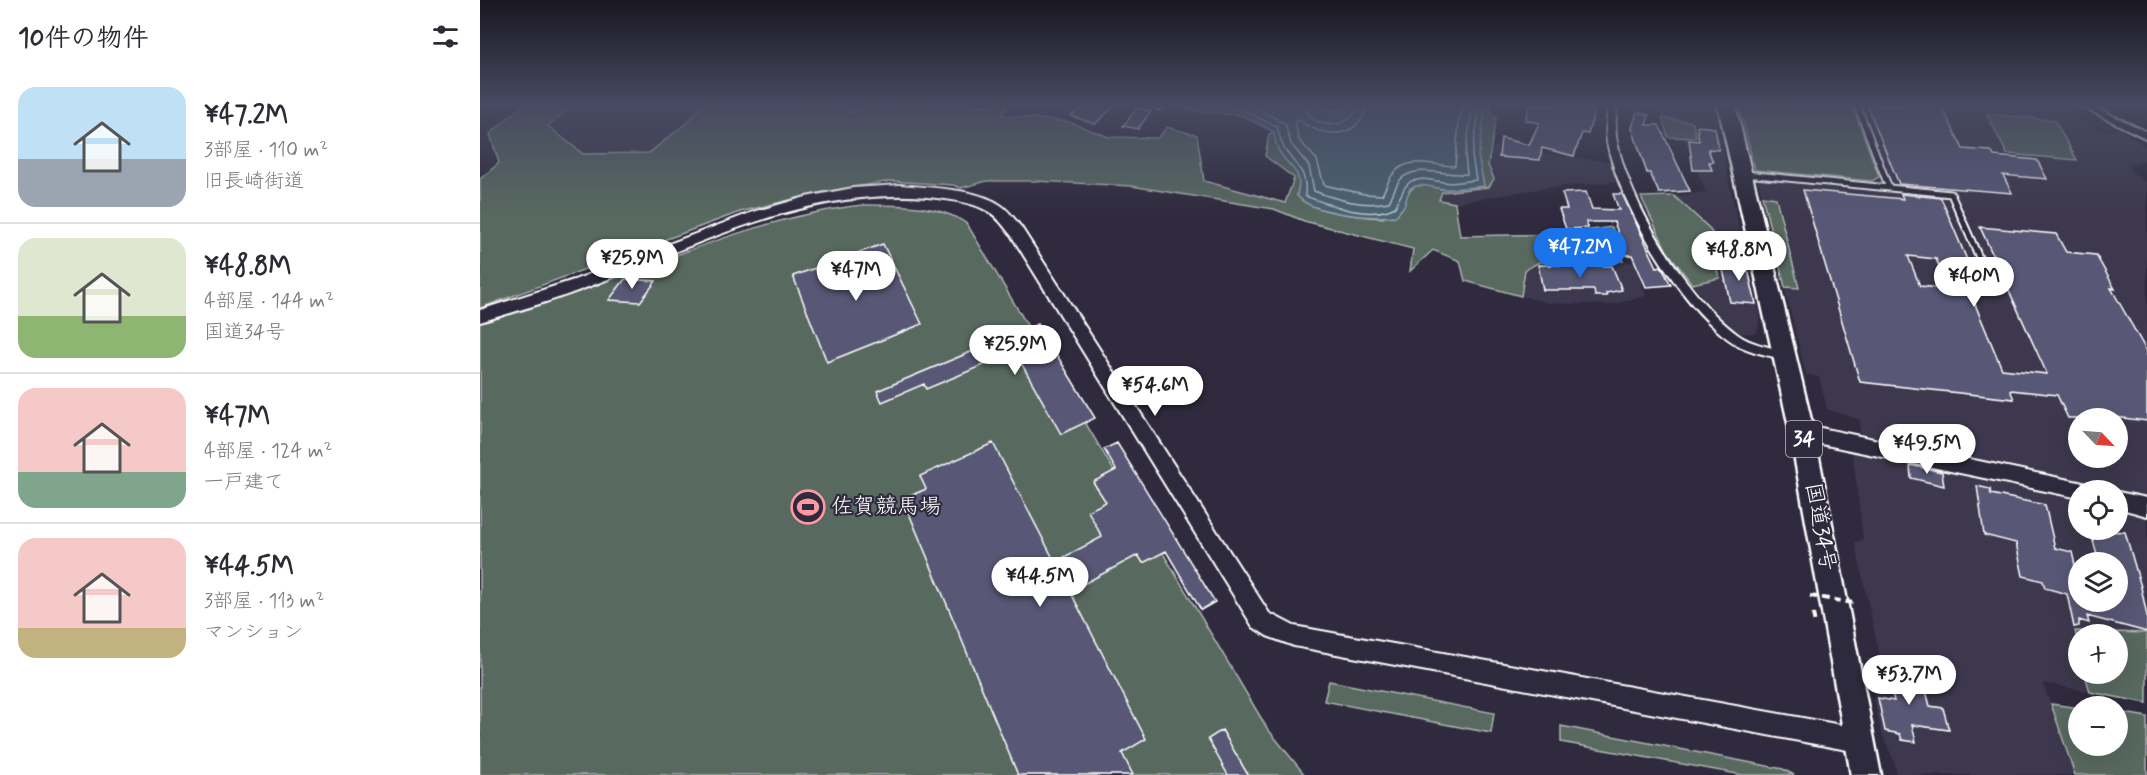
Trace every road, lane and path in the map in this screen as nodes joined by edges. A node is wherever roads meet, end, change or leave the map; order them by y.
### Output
1 (1612, 141) edge
2 (1735, 141) edge
3 (1871, 141) edge
4 (1742, 173) junction
5 (1889, 188) junction
6 (1993, 289) dead end
7 (480, 316) edge
8 (1784, 355) junction
9 (1802, 432) junction
10 (2068, 488) edge
11 (2128, 502) edge
12 (2147, 507) edge
13 (1810, 596) dead end
14 (1854, 603) dead end
15 (1858, 740) junction
16 (1866, 775) edge

1 - 8 street
2 - 4 highway, 国道34号 / 34
3 - 5 lane
4 - 5 lane
4 - 8 highway, 国道34号 / 34
5 - 6 lane
7 - 15 street
8 - 9 highway, 国道34号 / 34
9 - 10 street
9 - 15 highway, 国道34号 / 34
11 - 12 street
13 - 14 path, bridge
15 - 16 highway, 国道34号 / 34

